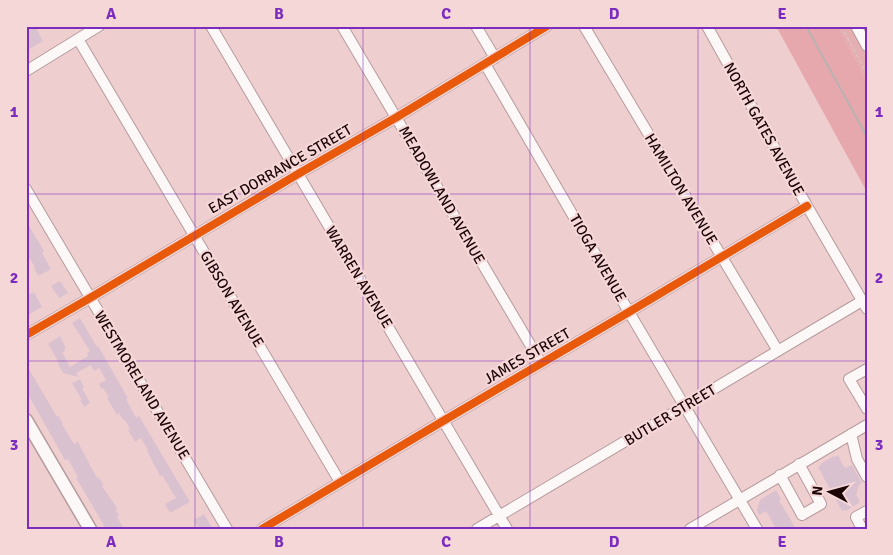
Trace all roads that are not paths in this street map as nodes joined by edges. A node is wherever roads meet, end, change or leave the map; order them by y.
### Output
1 (99, 26) edge
2 (211, 26) edge
3 (342, 26) edge
4 (476, 26) edge
5 (548, 26) edge
6 (584, 26) edge
7 (707, 26) edge
8 (856, 26) edge
9 (78, 39) junction
10 (867, 46) edge
11 (495, 58) junction
12 (486, 64) junction
13 (26, 71) edge
14 (397, 117) junction
15 (298, 174) junction
16 (26, 189) edge
17 (807, 206) junction
18 (194, 235) junction
19 (722, 256) junction
20 (90, 298) junction
21 (864, 305) edge
22 (629, 312) junction
23 (26, 335) edge
24 (778, 351) junction
25 (542, 363) junction
26 (867, 369) edge
27 (684, 406) junction
28 (867, 409) edge
29 (26, 420) edge
30 (443, 421) junction
31 (866, 428) edge
32 (851, 434) junction
33 (799, 464) junction
34 (780, 475) junction
35 (867, 477) edge
36 (340, 482) junction
37 (740, 499) junction
38 (867, 512) edge
39 (499, 516) junction
40 (90, 529) edge
41 (226, 529) edge
42 (262, 529) edge
43 (477, 529) edge
44 (507, 529) edge
45 (690, 529) edge
46 (757, 529) edge
47 (862, 529) edge

1 - 9 street
2 - 15 street, WARREN AVENUE
3 - 14 street, MEADOWLAND AVENUE
4 - 11 street
5 - 11 street, EAST DORRANCE STREET
6 - 19 street, HAMILTON AVENUE
7 - 17 street, NORTH GATES AVENUE
8 - 10 street
9 - 13 street
9 - 18 street, GIBSON AVENUE
11 - 12 street, EAST DORRANCE STREET
12 - 14 street, EAST DORRANCE STREET
12 - 22 street, TIOGA AVENUE
14 - 15 street, EAST DORRANCE STREET
14 - 25 street, MEADOWLAND AVENUE
15 - 18 street, EAST DORRANCE STREET
15 - 30 street, WARREN AVENUE
16 - 20 street, WESTMORELAND AVENUE
17 - 19 street, JAMES STREET
17 - 21 street, NORTH GATES AVENUE
18 - 20 street, EAST DORRANCE STREET
18 - 36 street, GIBSON AVENUE
19 - 22 street, JAMES STREET
19 - 24 street, HAMILTON AVENUE
20 - 23 street, EAST DORRANCE STREET
20 - 41 street, WESTMORELAND AVENUE
21 - 24 street, BUTLER STREET
22 - 25 street, JAMES STREET
22 - 27 street, TIOGA AVENUE
24 - 27 street, BUTLER STREET
25 - 30 street, JAMES STREET
26 - 28 street
27 - 37 street, TIOGA AVENUE
27 - 39 street, BUTLER STREET
29 - 40 main road
30 - 36 street, JAMES STREET
30 - 39 street, WARREN AVENUE
31 - 32 street
32 - 33 street
32 - 35 street
33 - 34 street
33 - 34 street
34 - 37 street
36 - 42 street, JAMES STREET
37 - 45 street
37 - 46 street, TIOGA AVENUE
38 - 47 street
39 - 43 street, BUTLER STREET
39 - 44 street, WARREN AVENUE

